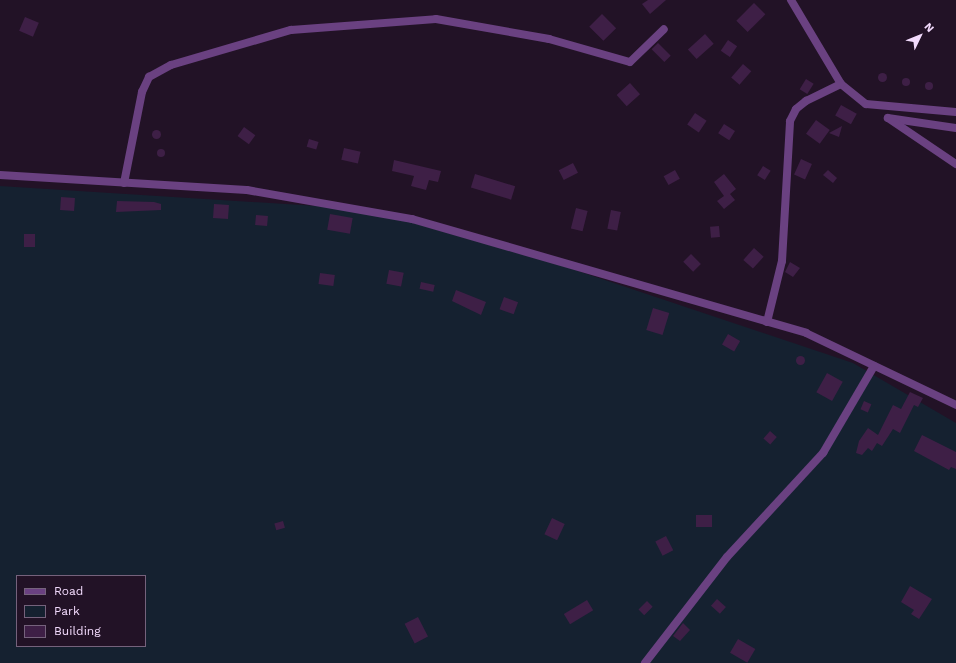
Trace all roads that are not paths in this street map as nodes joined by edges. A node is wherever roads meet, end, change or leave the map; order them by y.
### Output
1 (790, 0) edge
2 (664, 29) dead end
3 (841, 84) junction
4 (956, 112) edge
5 (956, 128) edge
6 (956, 164) edge
7 (0, 175) edge
8 (124, 183) junction
9 (767, 322) junction
10 (874, 366) junction
11 (956, 405) edge
12 (645, 663) edge

1 - 3 street
2 - 8 street
3 - 4 street
3 - 9 street
5 - 6 street
7 - 8 street
8 - 9 street
9 - 10 street
10 - 11 street
10 - 12 street

